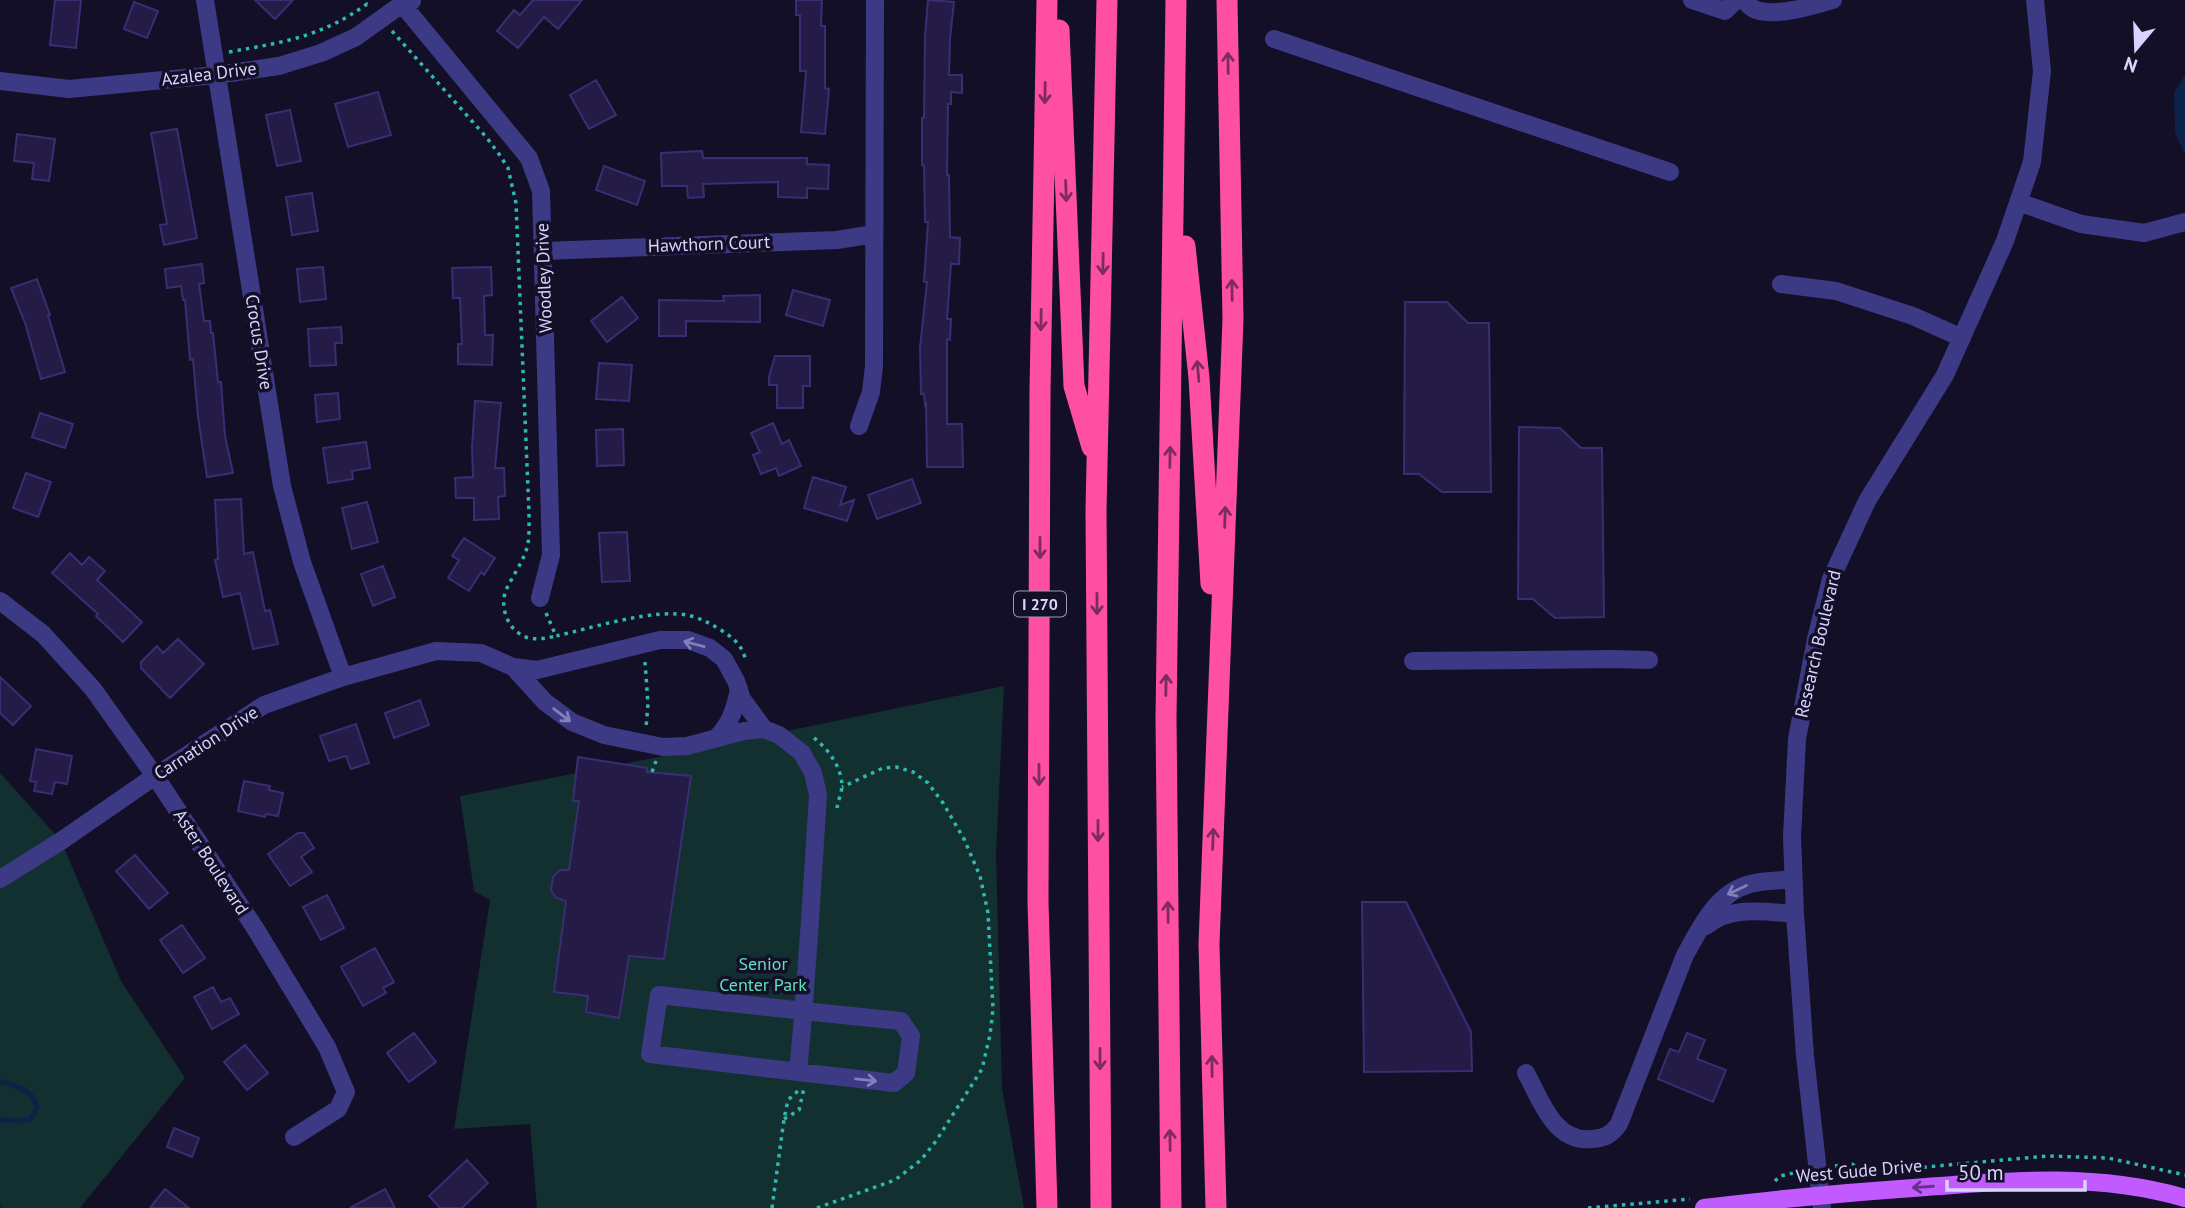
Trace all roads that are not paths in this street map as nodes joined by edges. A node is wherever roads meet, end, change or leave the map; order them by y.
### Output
1 (205, 0) edge
2 (875, 0) edge
3 (1047, 0) edge
4 (1058, 0) edge
5 (1107, 0) edge
6 (1176, 0) edge
7 (1227, 0) edge
8 (1692, 0) edge
9 (1736, 0) edge
10 (1743, 0) edge
11 (2035, 0) edge
12 (407, 1) edge
13 (1825, 1) edge
14 (1274, 39) dead end
15 (216, 75) junction
16 (0, 81) edge
17 (1175, 155) junction
18 (1670, 172) dead end
19 (2018, 202) junction
20 (2185, 222) edge
21 (874, 233) junction
22 (543, 251) junction
23 (1782, 284) dead end
24 (1962, 338) junction
25 (859, 426) dead end
26 (1098, 467) junction
27 (540, 598) road end
28 (0, 601) edge
29 (1649, 660) dead end
30 (1413, 661) dead end
31 (513, 667) junction
32 (343, 677) junction
33 (739, 689) junction
34 (1218, 708) junction
35 (764, 729) junction
36 (715, 739) junction
37 (155, 776) junction
38 (0, 879) edge
39 (1793, 879) junction
40 (1795, 914) junction
41 (1698, 932) junction
42 (804, 1011) junction
43 (1526, 1073) dead end
44 (801, 1079) junction
45 (294, 1137) dead end
46 (2185, 1198) edge
47 (1821, 1201) edge
48 (1047, 1208) edge
49 (1101, 1208) edge
50 (1171, 1208) edge
51 (1216, 1208) edge
52 (1704, 1208) edge

1 - 15 street, Crocus Drive
2 - 21 street
3 -> 48 highway, I 270
4 -> 26 highway
5 -> 26 highway
6 - 17 highway
34 -> 7 highway
8 - 9 street
10 - 13 street
11 - 19 street, Research Boulevard
12 - 15 street, Azalea Drive
12 - 22 street, Woodley Drive
14 - 18 street
15 - 16 street, Azalea Drive
15 - 32 street, Crocus Drive
34 -> 17 highway
50 -> 17 highway
19 - 20 street
19 - 24 street, Research Boulevard
21 - 22 street, Hawthorn Court
21 - 25 street
22 - 27 street, Woodley Drive
23 - 24 street
24 - 39 street, Research Boulevard
26 -> 49 highway
28 - 37 street, Aster Boulevard
29 - 30 street
31 - 32 street, Carnation Drive
33 -> 31 street
31 -> 36 street
32 - 37 street, Carnation Drive
33 - 35 street
33 - 36 street
51 -> 34 highway
35 - 36 street
35 - 42 street
37 - 38 street, Carnation Drive
37 - 45 street, Aster Boulevard
39 - 40 street, Research Boulevard
39 -> 41 street
40 - 41 street
40 - 47 street, Research Boulevard
41 - 43 street
42 - 44 street
44 -> 42 street
42 - 44 street
46 -> 47 main road, West Gude Drive
47 - 52 main road, West Gude Drive

